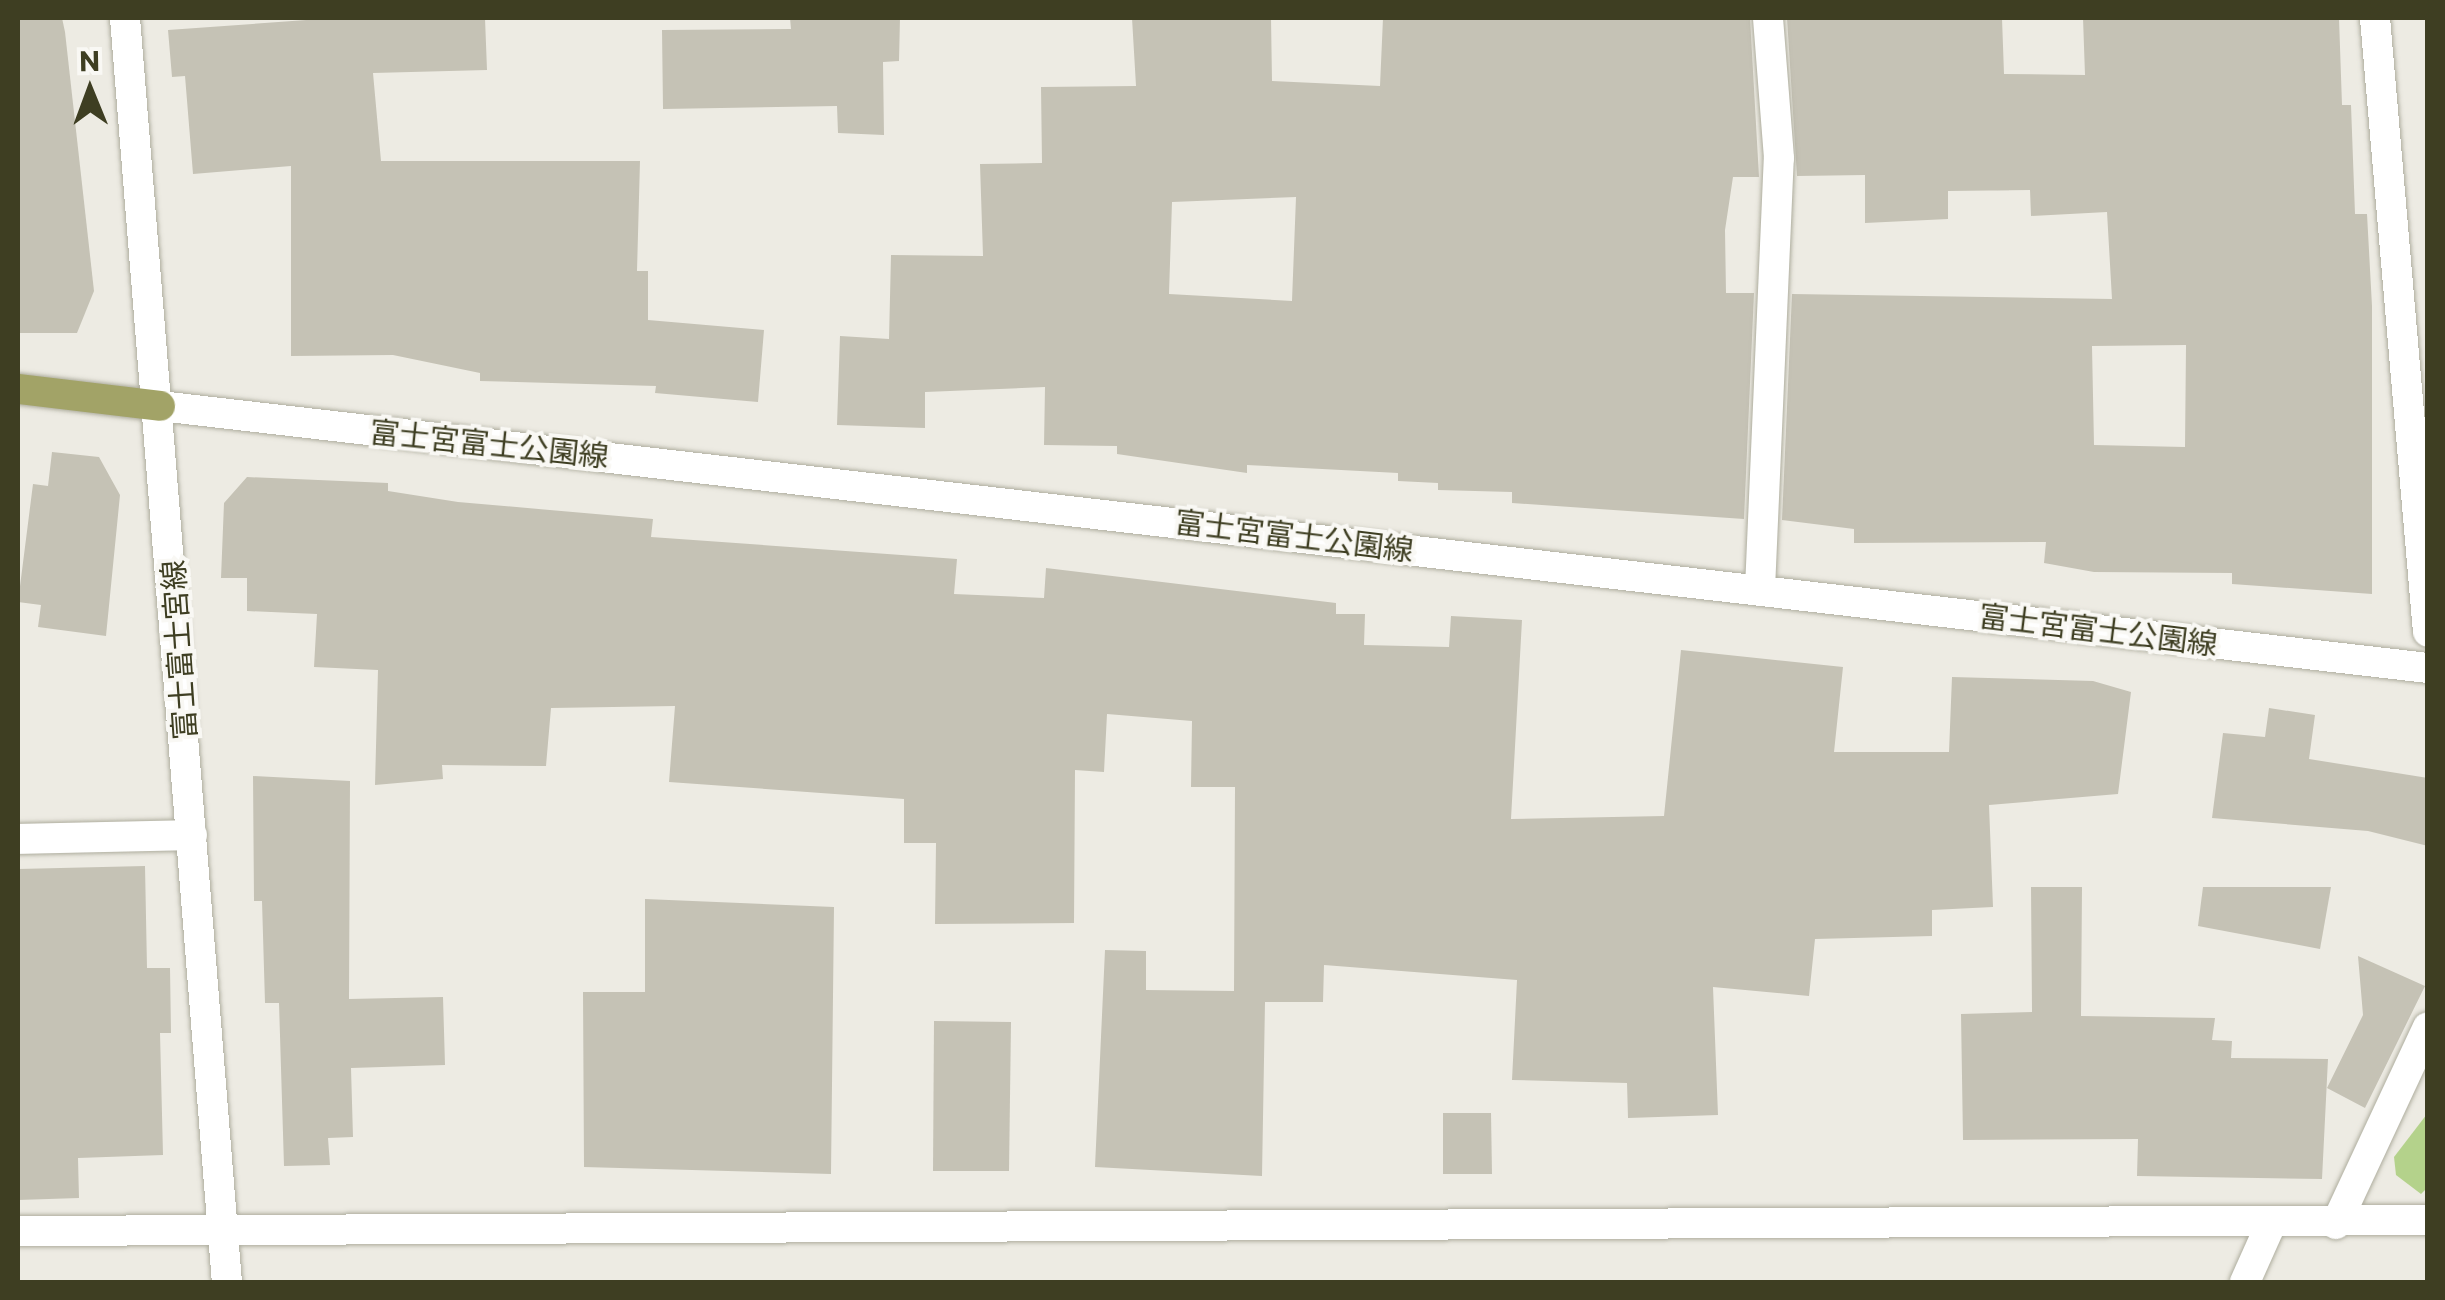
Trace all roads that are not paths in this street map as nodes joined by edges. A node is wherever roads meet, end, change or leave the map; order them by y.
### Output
1 (125, 18) edge
2 (1768, 18) edge
3 (2375, 18) edge
4 (18, 389) edge
5 (160, 406) junction
6 (1760, 589) junction
7 (2428, 632) edge
8 (2428, 668) edge
9 (192, 835) junction
10 (18, 839) edge
11 (2428, 1027) edge
12 (2428, 1220) edge
13 (2271, 1224) junction
14 (2336, 1224) junction
15 (18, 1231) edge
16 (222, 1231) junction
17 (228, 1282) edge
18 (2246, 1282) edge

1 - 5 street, 富士富士宮線
2 - 6 street
3 - 7 street
4 - 5 main road
5 - 6 street, 富士宮富士公園線
5 - 9 street, 富士富士宮線
6 - 8 street, 富士宮富士公園線
9 - 10 street
9 - 16 street, 富士富士宮線
11 - 14 street
12 - 14 street
13 - 14 street
13 - 16 street
13 - 18 street
15 - 16 street
16 - 17 street, 富士富士宮線

